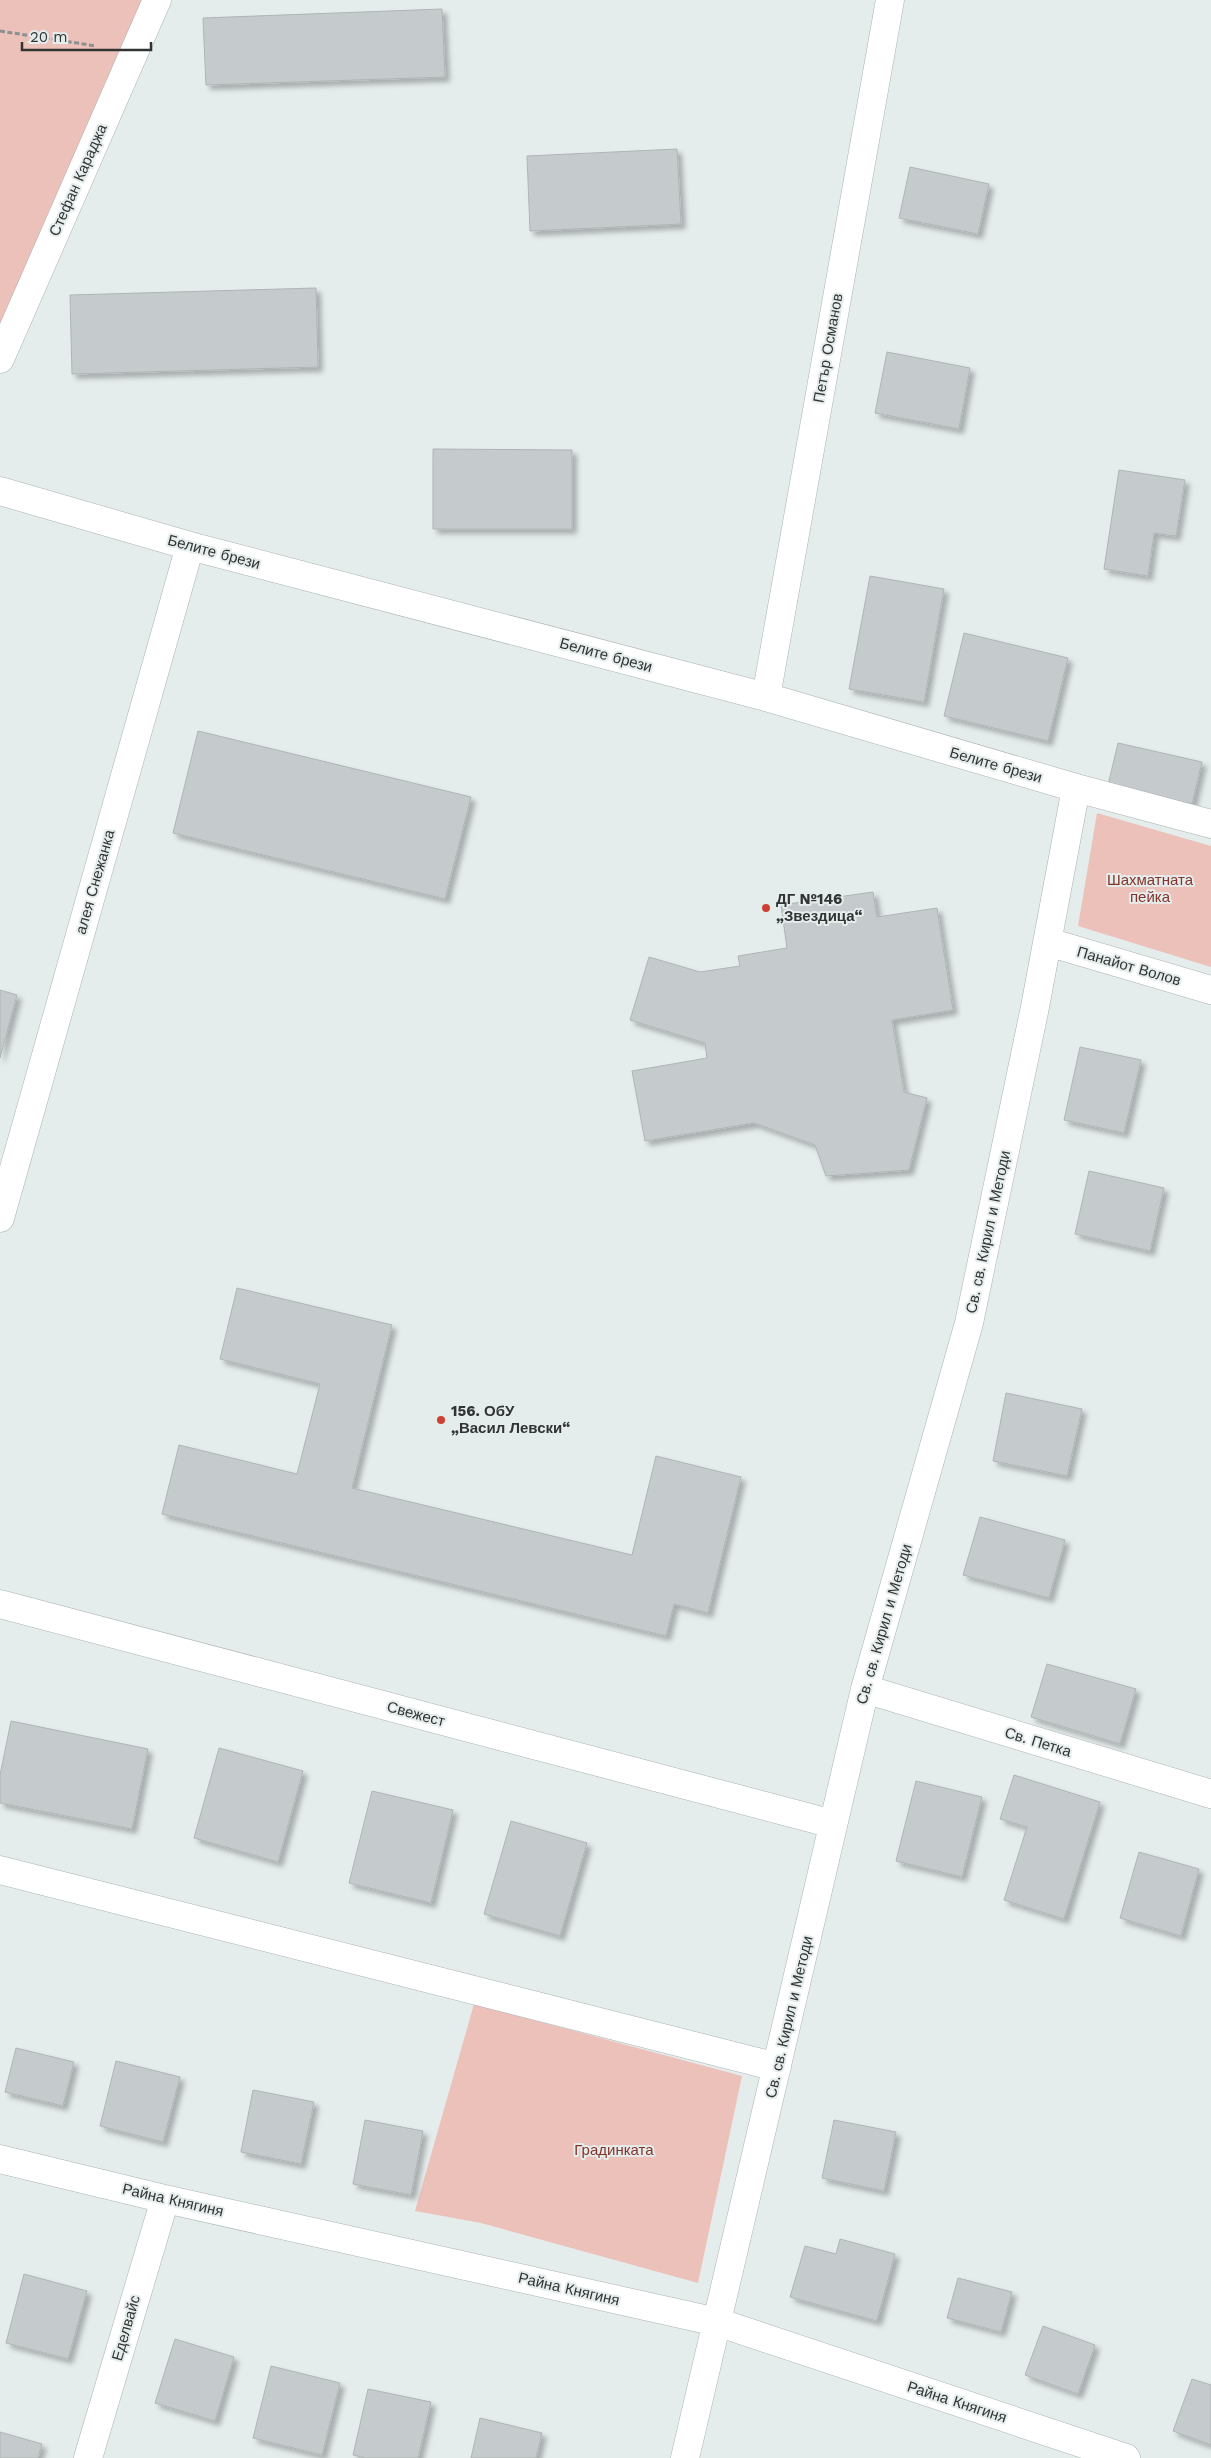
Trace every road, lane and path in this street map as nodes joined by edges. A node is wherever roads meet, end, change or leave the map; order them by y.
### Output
1 (157, 0) edge
2 (890, 0) edge
3 (0, 31) edge
4 (134, 52) junction
5 (0, 359) edge
6 (0, 491) edge
7 (190, 546) junction
8 (766, 697) junction
9 (1076, 788) junction
10 (1211, 824) edge
11 (1048, 942) junction
12 (1211, 990) edge
13 (0, 1218) edge
14 (0, 1604) edge
15 (866, 1689) junction
16 (1211, 1794) edge
17 (832, 1824) junction
18 (1, 1874) edge
19 (778, 2067) junction
20 (0, 2159) edge
21 (165, 2199) junction
22 (717, 2322) junction
23 (88, 2458) edge
24 (685, 2458) edge
25 (1126, 2458) edge

1 - 4 street, Стефан Караджа
2 - 8 street, Петър Османов
3 - 4 path
4 - 5 street, Стефан Караджа
6 - 7 street, Белите брези
7 - 8 street, Белите брези
7 - 13 street, алея Снежанка
8 - 9 street, Белите брези
9 - 10 street, Белите брези
9 - 11 street, Св. св. Кирил и Методи
11 - 12 street, Панайот Волов
11 - 15 street, Св. св. Кирил и Методи
14 - 17 street, Свежест
15 - 16 street, Св. Петка
15 - 17 street, Св. св. Кирил и Методи
17 - 19 street, Св. св. Кирил и Методи
18 - 19 street
19 - 22 street, Св. св. Кирил и Методи
20 - 21 street, Райна Княгиня
21 - 22 street, Райна Княгиня
21 - 23 street, Еделвайс
22 - 24 street, Св. св. Кирил и Методи
22 - 25 street, Райна Княгиня

